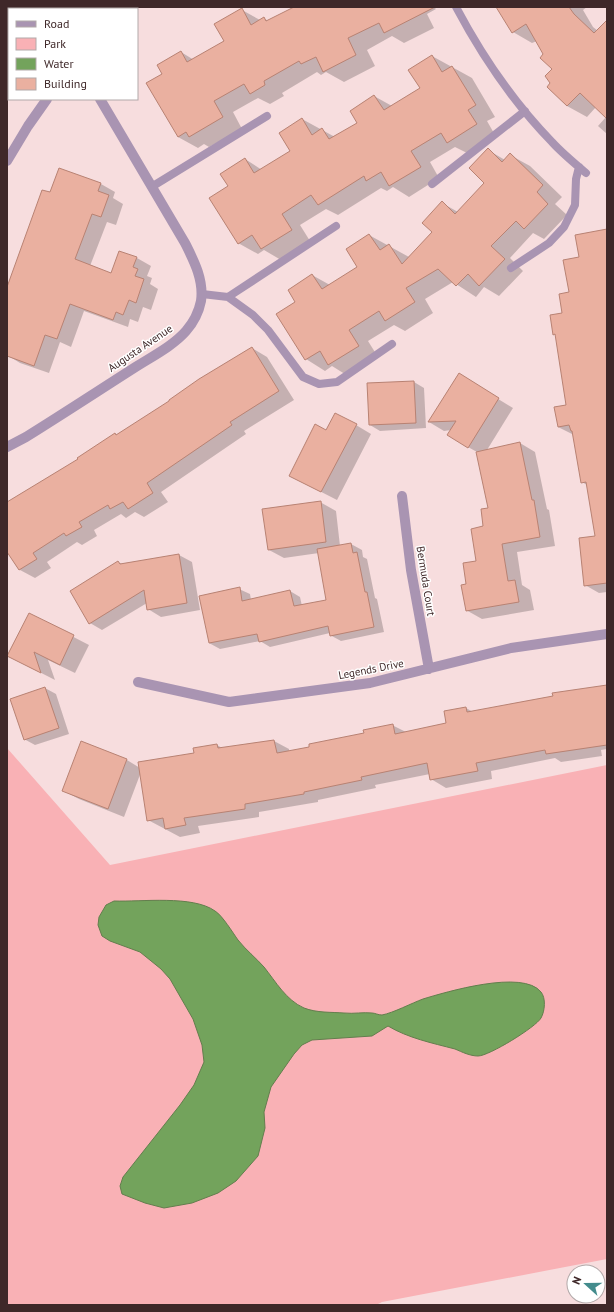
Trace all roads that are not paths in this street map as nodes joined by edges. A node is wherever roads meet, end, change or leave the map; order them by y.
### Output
1 (456, 7) edge
2 (46, 100) edge
3 (101, 100) edge
4 (526, 111) junction
5 (267, 116) dead end
6 (7, 161) edge
7 (579, 167) junction
8 (586, 173) dead end
9 (432, 184) dead end
10 (153, 186) junction
11 (336, 226) dead end
12 (511, 268) dead end
13 (202, 294) junction
14 (228, 297) junction
15 (392, 344) dead end
16 (7, 448) edge
17 (402, 496) dead end
18 (607, 634) edge
19 (429, 669) junction
20 (138, 682) dead end

1 - 4 lane
2 - 6 street
3 - 10 street, Augusta Avenue
4 - 7 lane
4 - 9 lane
5 - 10 lane
7 - 8 lane
7 - 12 lane
10 - 13 street, Augusta Avenue
11 - 14 lane
13 - 14 lane
13 - 16 street, Augusta Avenue
14 - 15 lane
17 - 19 street, Bermuda Court
18 - 19 street, Legends Drive
19 - 20 street, Legends Drive

